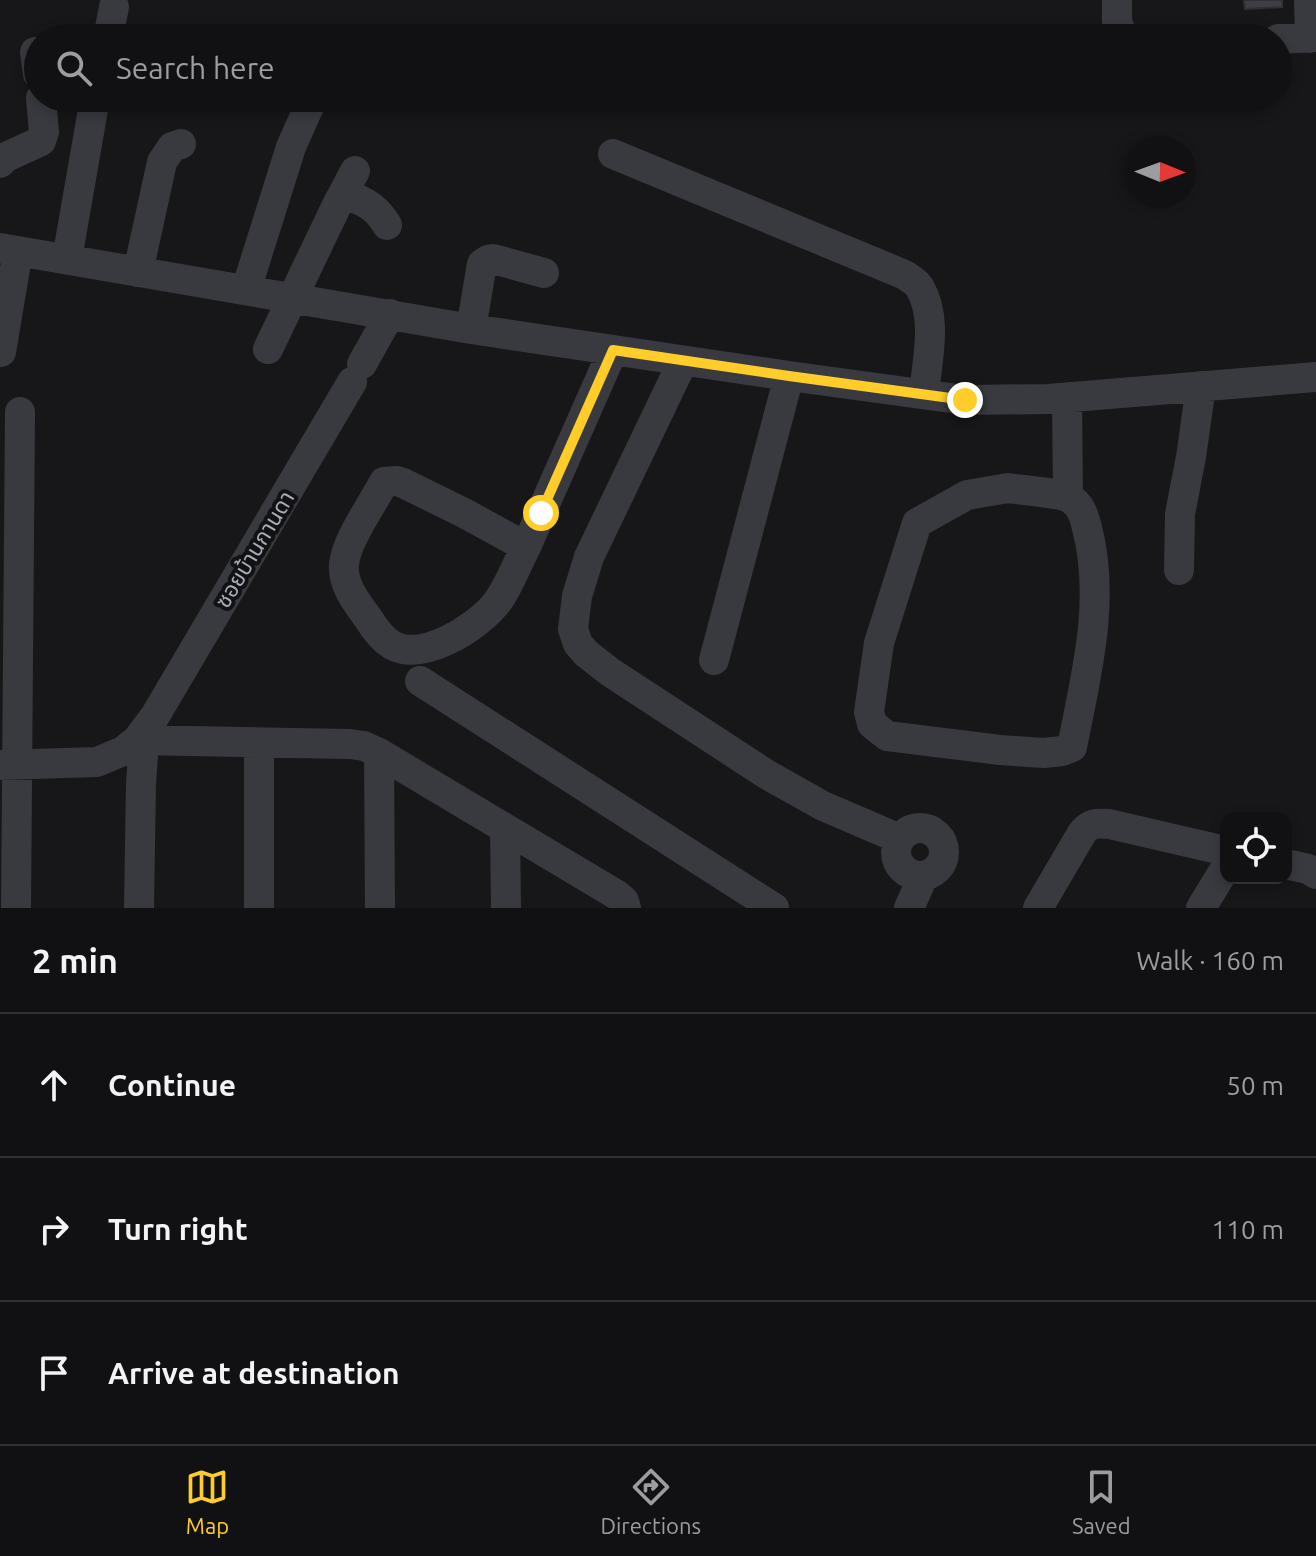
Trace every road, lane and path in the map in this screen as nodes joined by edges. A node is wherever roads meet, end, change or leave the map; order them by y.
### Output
1 (1117, 0) edge
2 (1309, 0) edge
3 (114, 7) dead end
4 (111, 24) edge
5 (1118, 24) edge
6 (1313, 38) edge
7 (1292, 39) edge
8 (42, 112) edge
9 (93, 112) edge
10 (307, 112) edge
11 (181, 144) dead end
12 (613, 154) dead end
13 (0, 163) edge
14 (387, 225) dead end
15 (9, 250) edge
16 (67, 259) junction
17 (138, 272) junction
18 (544, 273) dead end
19 (246, 290) junction
20 (292, 297) junction
21 (390, 314) junction
22 (471, 329) junction
23 (268, 349) dead end
24 (613, 350) junction
25 (1, 352) edge
26 (683, 361) junction
27 (789, 376) junction
28 (1316, 377) edge
29 (1201, 386) junction
30 (924, 394) junction
31 (1067, 398) junction
32 (20, 412) dead end
33 (1068, 497) junction
34 (526, 547) junction
35 (1179, 570) dead end
36 (714, 660) dead end
37 (420, 681) dead end
38 (145, 732) junction
39 (259, 743) junction
40 (379, 753) junction
41 (9, 765) edge
42 (505, 829) junction
43 (1220, 850) edge
44 (1292, 865) edge
45 (1316, 874) edge
46 (1220, 877) edge
47 (16, 908) edge
48 (139, 908) edge
49 (259, 908) edge
50 (380, 908) edge
51 (506, 908) edge
52 (626, 908) edge
53 (774, 908) edge
54 (909, 908) edge
55 (1038, 908) edge
56 (1201, 908) edge

1 - 5 street
2 - 6 street
3 - 4 street
6 - 7 street
8 - 13 street
9 - 16 street
10 - 19 street
11 - 17 street
12 - 30 street
14 - 20 street
15 - 16 street
15 - 25 street
16 - 17 street
17 - 19 street
18 - 22 street
19 - 20 street
20 - 21 street
20 - 23 street
21 - 22 street
21 - 38 street, ซอยบ้านกานดา
22 - 24 street
24 - 26 street
24 - 34 street
26 - 27 street
26 - 54 street
27 - 30 street
27 - 36 street
28 - 29 street
29 - 31 street
29 - 35 street
30 - 31 street
31 - 33 street
32 - 41 street
33 - 33 street
34 - 34 street
37 - 53 street
38 - 39 street
38 - 41 street
38 - 48 street
39 - 40 street
39 - 49 street
40 - 42 street
40 - 50 street
41 - 47 street
42 - 51 street
42 - 52 street
43 - 55 street
44 - 45 street
46 - 56 street

